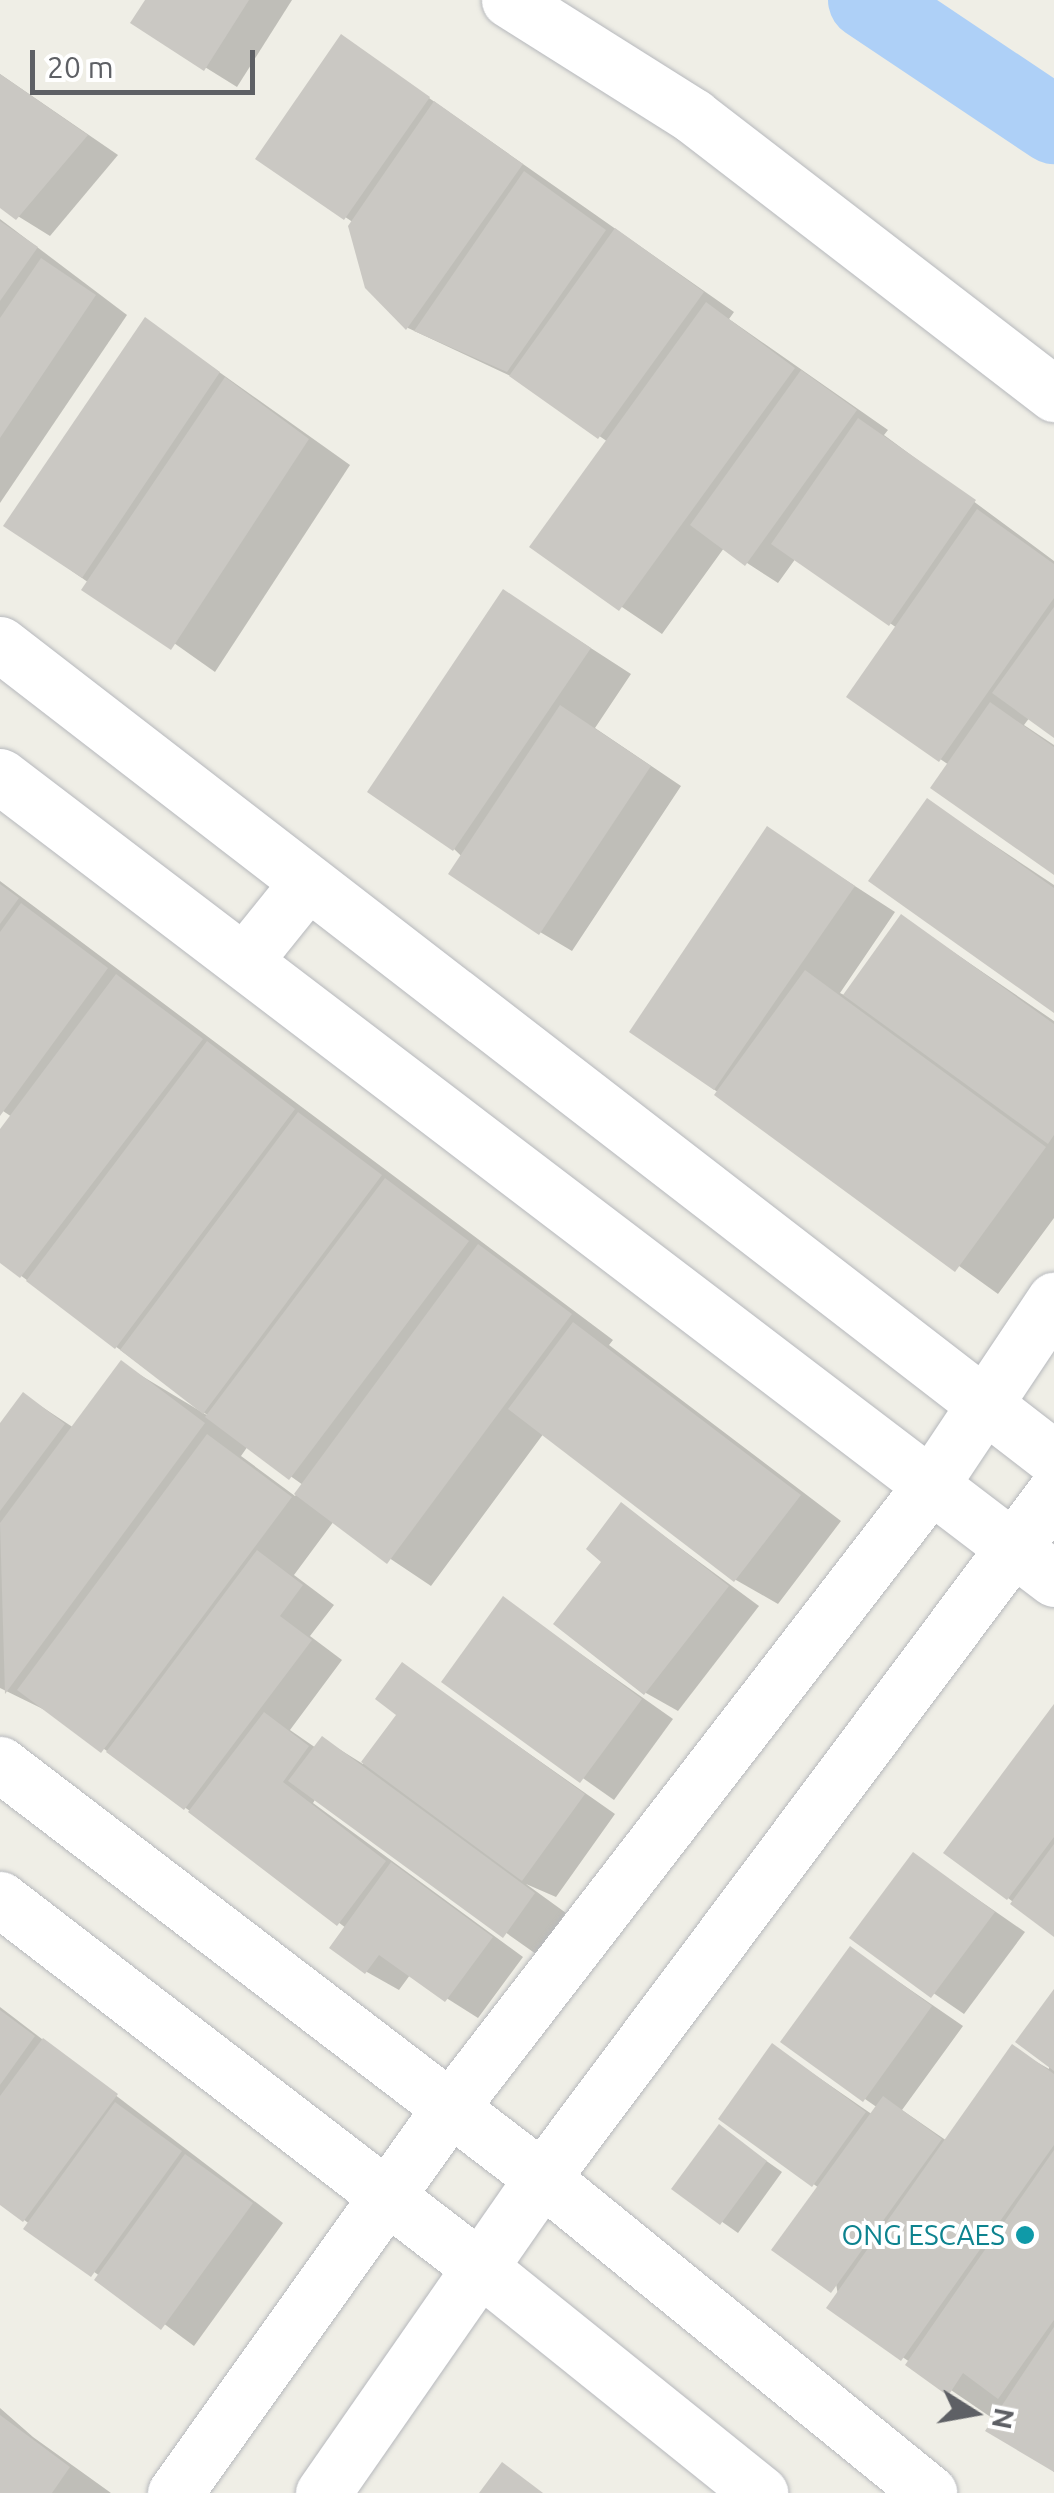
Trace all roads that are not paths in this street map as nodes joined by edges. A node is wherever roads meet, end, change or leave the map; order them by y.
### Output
1 (509, 0) edge
2 (1054, 394) edge
3 (0, 644) edge
4 (0, 776) edge
5 (308, 883) junction
6 (244, 961) junction
7 (1054, 1300) edge
8 (983, 1400) junction
9 (1054, 1458) edge
10 (930, 1486) junction
11 (1054, 1493) edge
12 (1035, 1565) edge
13 (0, 1764) edge
14 (0, 1899) edge
15 (450, 2108) junction
16 (542, 2178) junction
17 (388, 2196) junction
18 (479, 2267) junction
19 (176, 2493) edge
20 (323, 2493) edge
21 (760, 2493) edge
22 (929, 2493) edge

1 - 2 street
3 - 5 street
4 - 6 street
5 - 6 street
5 - 8 street
6 - 10 street
7 - 8 street
8 - 9 street
8 - 10 street
10 - 12 street
10 - 15 street
11 - 12 street
12 - 16 street
13 - 15 street
14 - 17 street
15 - 16 street
15 - 17 street
16 - 18 street
16 - 22 street
17 - 18 street
17 - 19 street
18 - 20 street
18 - 21 street

